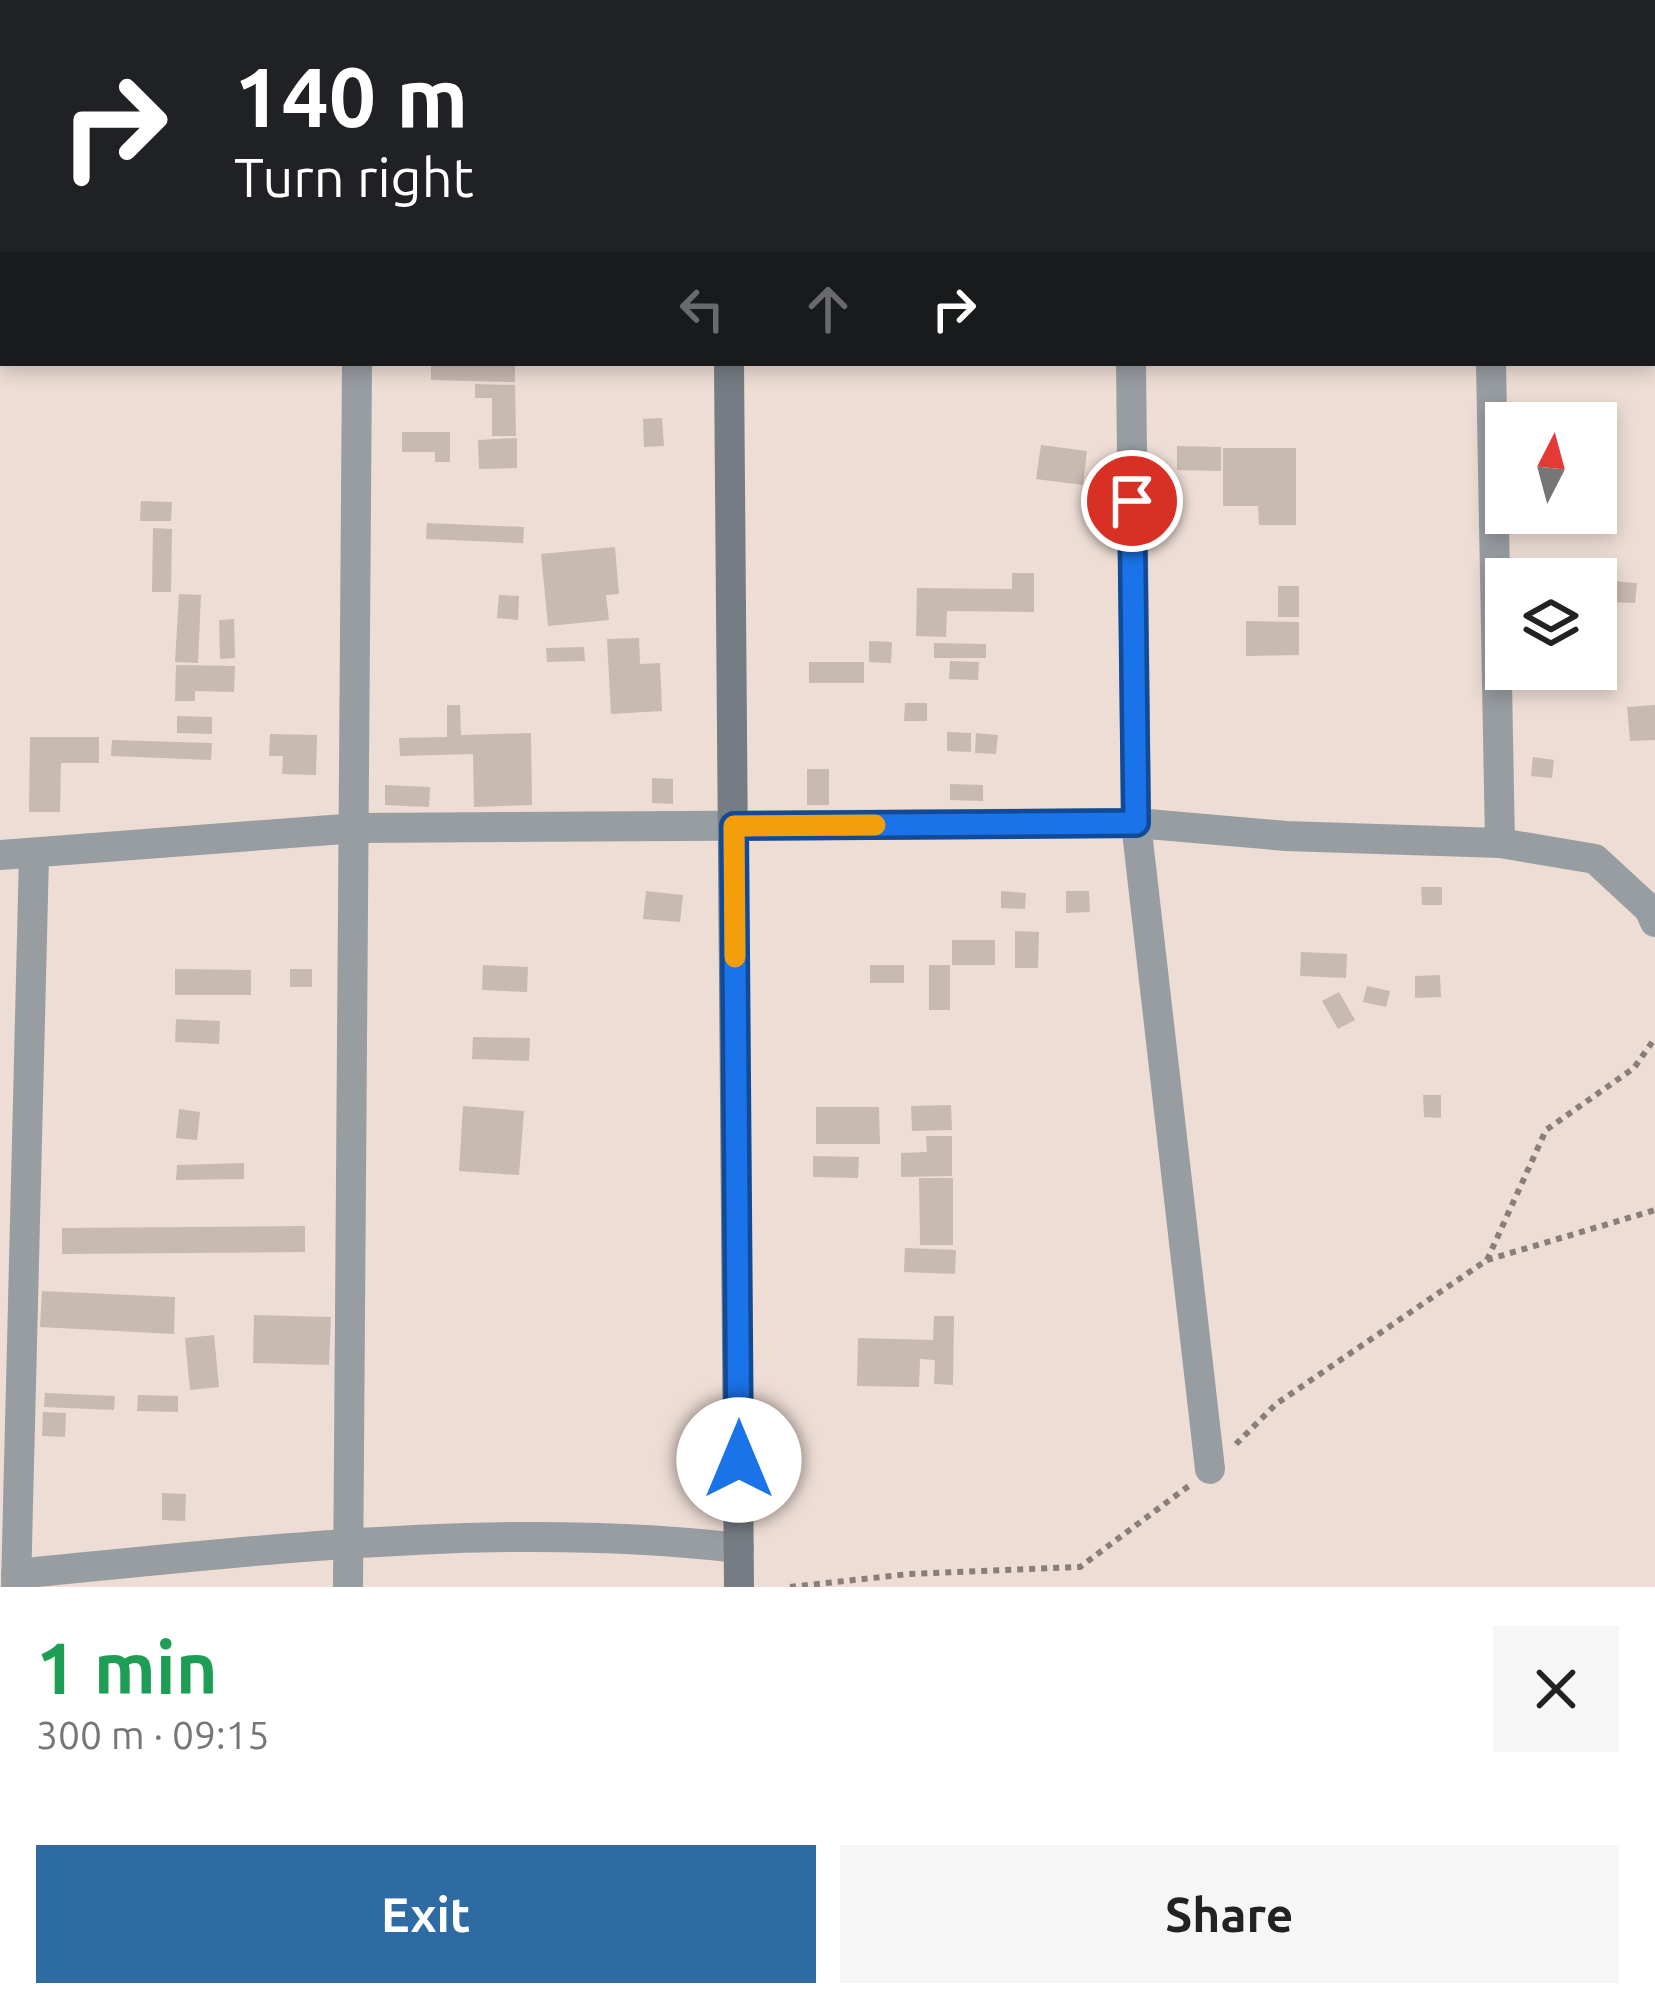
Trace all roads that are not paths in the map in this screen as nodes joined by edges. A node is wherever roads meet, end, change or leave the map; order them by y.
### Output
1 (357, 366) edge
2 (728, 366) edge
3 (1131, 366) edge
4 (1491, 366) edge
5 (1136, 823) junction
6 (734, 826) junction
7 (357, 828) junction
8 (1500, 843) junction
9 (0, 855) edge
10 (34, 856) junction
11 (1655, 922) edge
12 (1210, 1469) road end
13 (346, 1542) junction
14 (739, 1548) junction
15 (16, 1581) edge
16 (348, 1587) edge
17 (739, 1587) edge

1 - 7 street
2 - 6 street
3 - 5 street
4 - 8 street
5 - 6 street
5 - 8 street
5 - 12 street
6 - 7 street
6 - 14 street
7 - 10 street
7 - 13 street
8 - 11 street
9 - 10 street
10 - 15 street
13 - 14 street
13 - 15 street
13 - 16 street
14 - 17 street

